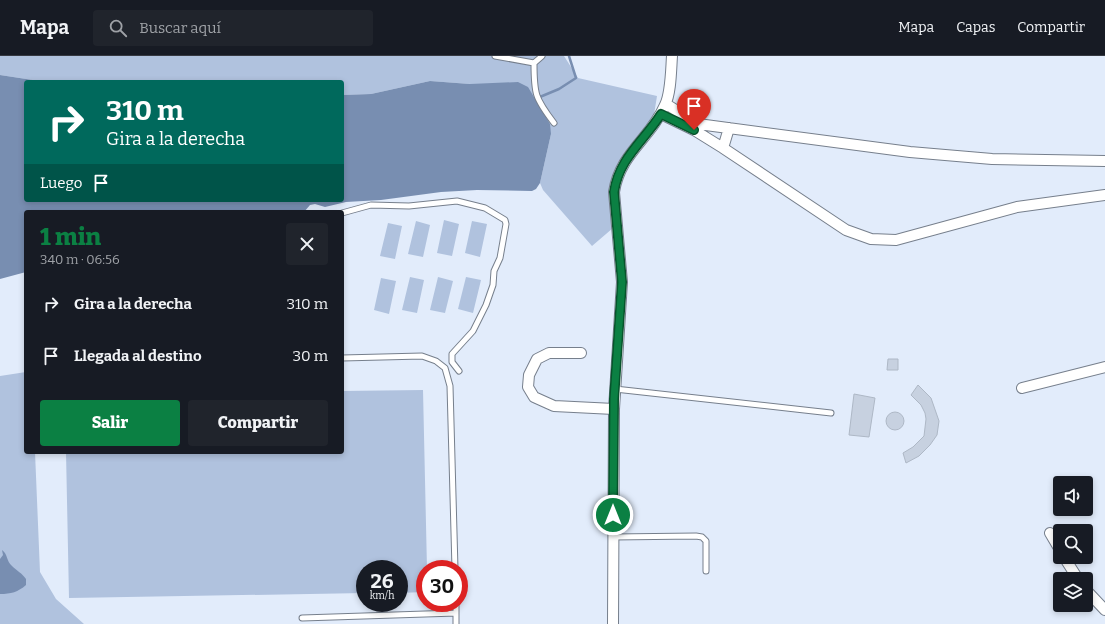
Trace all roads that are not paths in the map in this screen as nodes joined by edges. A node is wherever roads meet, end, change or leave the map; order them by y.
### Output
1 (494, 56) edge
2 (542, 56) edge
3 (672, 56) edge
4 (534, 63) junction
5 (666, 104) junction
6 (661, 114) junction
7 (554, 123) dead end
8 (696, 127) junction
9 (729, 128) junction
10 (723, 148) junction
11 (1105, 162) edge
12 (1105, 195) edge
13 (344, 213) edge
14 (581, 353) dead end
15 (344, 358) edge
16 (1105, 367) edge
17 (458, 371) dead end
18 (1022, 388) dead end
19 (615, 389) junction
20 (614, 409) junction
21 (831, 413) dead end
22 (1050, 533) dead end
23 (613, 537) junction
24 (1053, 538) edge
25 (455, 560) edge
26 (706, 571) dead end
27 (1093, 597) edge
28 (1105, 610) edge
29 (456, 613) joint
30 (302, 618) dead end
31 (456, 624) edge
32 (613, 624) edge

1 - 4 lane
2 - 4 lane
3 - 5 street
4 - 7 lane
5 - 6 street
5 - 8 street
6 - 8 street
6 - 19 street
8 - 9 street
8 - 10 street
9 - 10 street
9 - 11 street
10 - 12 street
13 - 17 lane
14 - 20 street
15 - 25 lane
16 - 18 street
19 - 20 street
19 - 21 lane
20 - 23 street
22 - 24 street
23 - 26 lane
23 - 32 street
27 - 28 street
29 - 30 lane
29 - 31 lane

